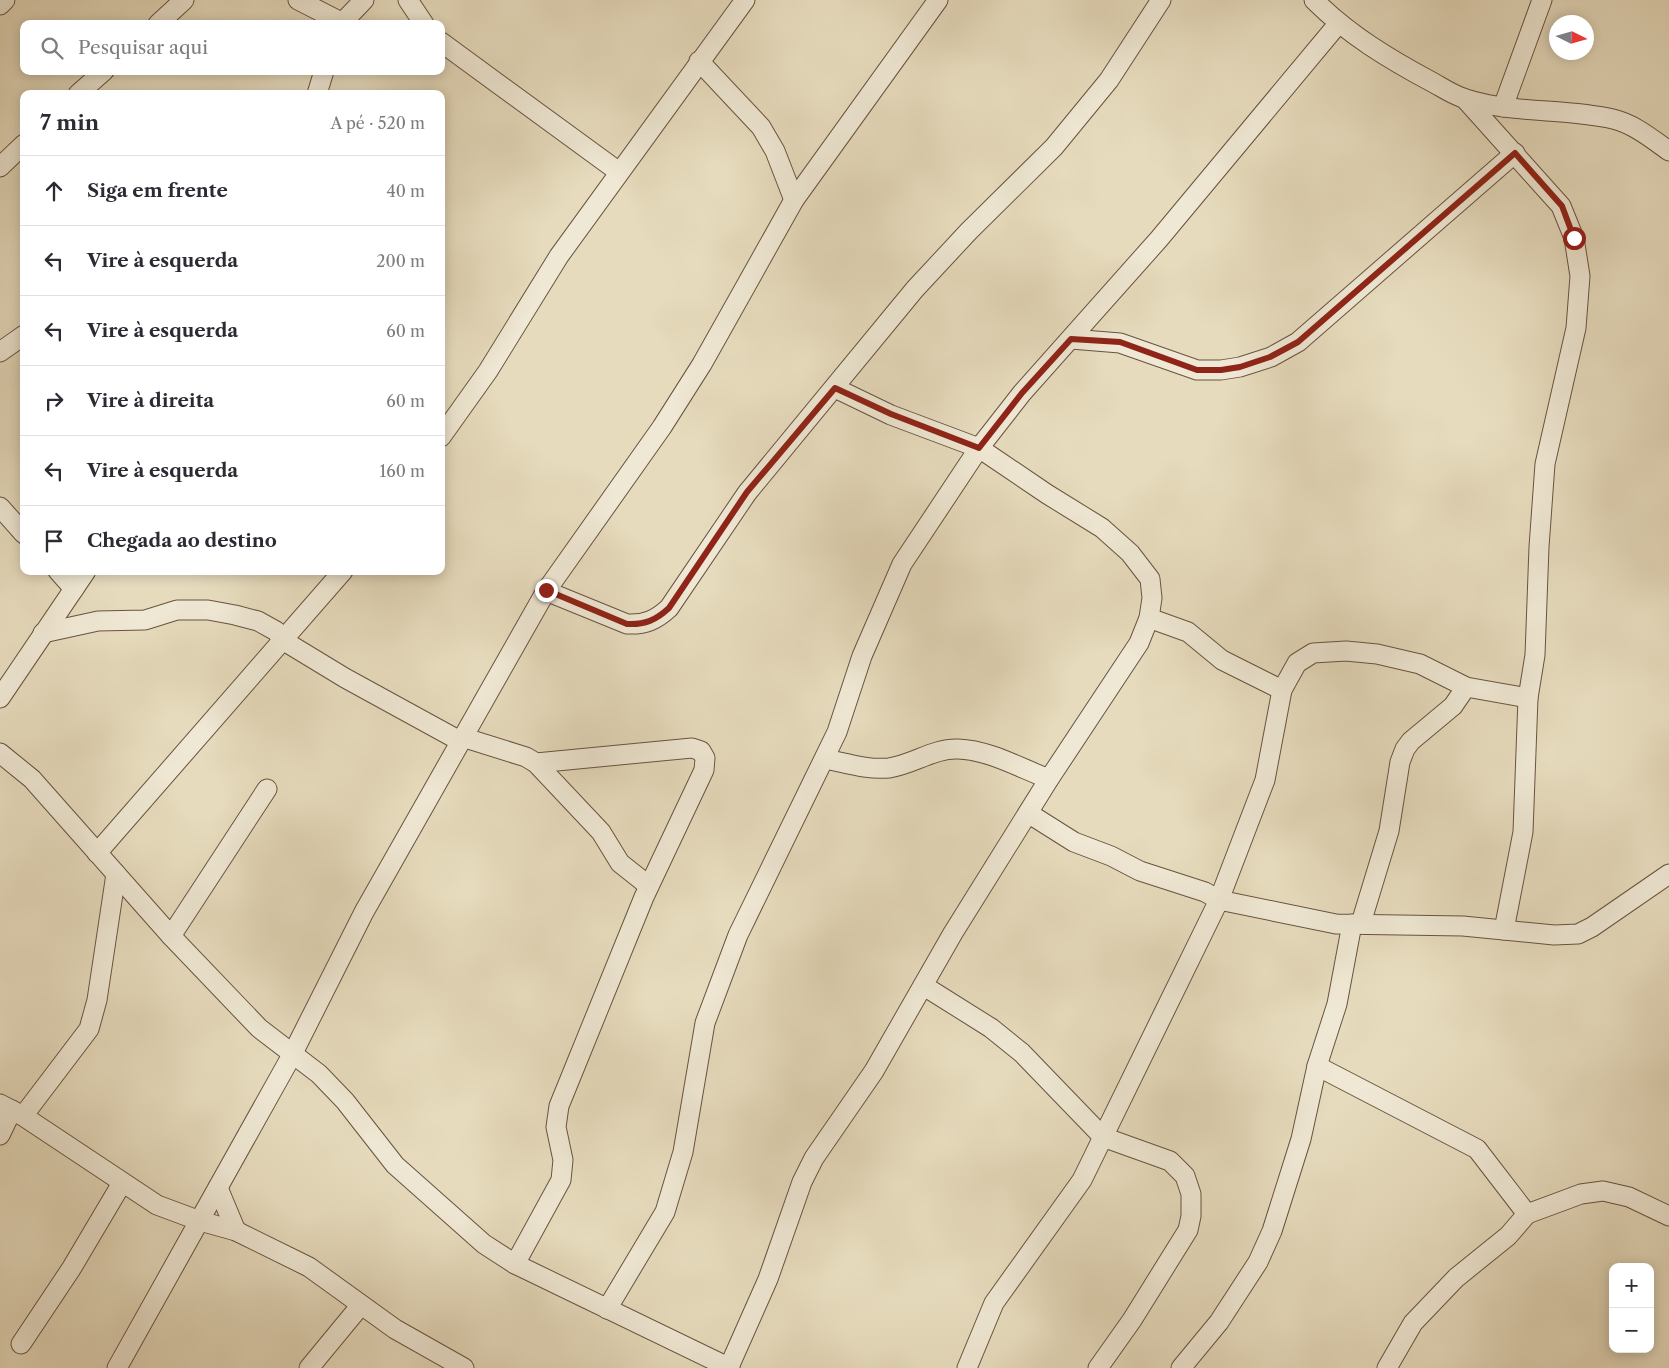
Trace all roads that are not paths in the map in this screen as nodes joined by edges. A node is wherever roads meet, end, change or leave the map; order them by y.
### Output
1 (5, 0) edge
2 (184, 0) edge
3 (298, 0) edge
4 (364, 0) edge
5 (408, 0) edge
6 (745, 0) edge
7 (938, 0) edge
8 (1161, 0) edge
9 (1314, 0) edge
10 (1542, 0) edge
11 (0, 5) edge
12 (162, 20) edge
13 (335, 20) edge
14 (344, 20) edge
15 (421, 20) edge
16 (1338, 24) junction
17 (445, 45) edge
18 (699, 61) junction
19 (99, 75) edge
20 (323, 75) edge
21 (83, 90) edge
22 (318, 90) edge
23 (1466, 99) junction
24 (1502, 107) junction
25 (20, 148) edge
26 (1669, 151) edge
27 (1515, 153) junction
28 (0, 167) edge
29 (619, 172) junction
30 (794, 200) junction
31 (20, 338) edge
32 (1071, 339) junction
33 (0, 352) edge
34 (835, 388) junction
35 (445, 431) edge
36 (979, 448) junction
37 (0, 507) edge
38 (20, 530) edge
39 (62, 575) edge
40 (83, 575) edge
41 (340, 575) edge
42 (74, 589) junction
43 (546, 590) junction
44 (1149, 618) junction
45 (42, 633) junction
46 (284, 640) junction
47 (1466, 687) junction
48 (1282, 690) junction
49 (1, 692) edge
50 (1528, 698) junction
51 (461, 739) junction
52 (0, 753) edge
53 (824, 759) junction
54 (536, 763) junction
55 (1049, 779) junction
56 (267, 789) dead end
57 (1028, 813) junction
58 (98, 853) junction
59 (116, 874) junction
60 (1669, 874) edge
61 (649, 886) junction
62 (1219, 900) junction
63 (1357, 923) junction
64 (1504, 930) junction
65 (171, 936) junction
66 (924, 986) junction
67 (292, 1055) junction
68 (1317, 1066) junction
69 (12, 1110) edge
70 (0, 1135) edge
71 (1103, 1137) junction
72 (122, 1183) junction
73 (218, 1188) junction
74 (1527, 1214) junction
75 (1669, 1216) edge
76 (200, 1221) junction
77 (236, 1231) junction
78 (516, 1264) junction
79 (361, 1304) junction
80 (607, 1309) junction
81 (21, 1344) dead end
82 (117, 1368) edge
83 (309, 1368) edge
84 (464, 1368) edge
85 (730, 1368) edge
86 (967, 1368) edge
87 (1098, 1368) edge
88 (1181, 1368) edge
89 (1387, 1368) edge

1 - 11 street
2 - 12 street
3 - 13 street
4 - 14 street
5 - 15 street
6 - 18 street
7 - 30 street
8 - 34 street
9 - 16 street
10 - 24 street
16 - 23 street
16 - 32 street
17 - 29 street
18 - 29 street
18 - 30 street
19 - 21 street
20 - 22 street
23 - 24 street
23 - 27 street
24 - 26 street
25 - 28 street
27 - 32 street
27 - 50 street
29 - 35 street
30 - 43 street
31 - 33 street
32 - 36 street
34 - 36 street
34 - 43 street
36 - 44 street
36 - 53 street
37 - 38 street
39 - 42 street
40 - 42 street
41 - 46 street
42 - 45 street
43 - 51 street
44 - 48 street
44 - 55 street
45 - 46 street
45 - 49 street
46 - 51 street
46 - 58 street
47 - 48 street
47 - 50 street
47 - 63 street
48 - 62 street
50 - 64 street
51 - 54 street
51 - 67 street
52 - 58 street
53 - 55 street
53 - 80 street
54 - 61 street
54 - 61 street
55 - 57 street
56 - 65 street
57 - 62 street
57 - 66 street
58 - 59 street
59 - 65 street
59 - 69 street
60 - 64 street
61 - 78 street
62 - 63 street
62 - 71 street
63 - 64 street
63 - 68 street
65 - 67 street
66 - 71 street
66 - 85 street
67 - 73 street
67 - 78 street
68 - 74 street
68 - 88 street
69 - 70 street
69 - 72 street
71 - 86 street
71 - 87 street
72 - 76 street
72 - 81 street
73 - 76 street
73 - 77 street
74 - 75 street
74 - 89 street
76 - 77 street
76 - 82 street
77 - 79 street
78 - 80 street
79 - 83 street
79 - 84 street
80 - 85 street

